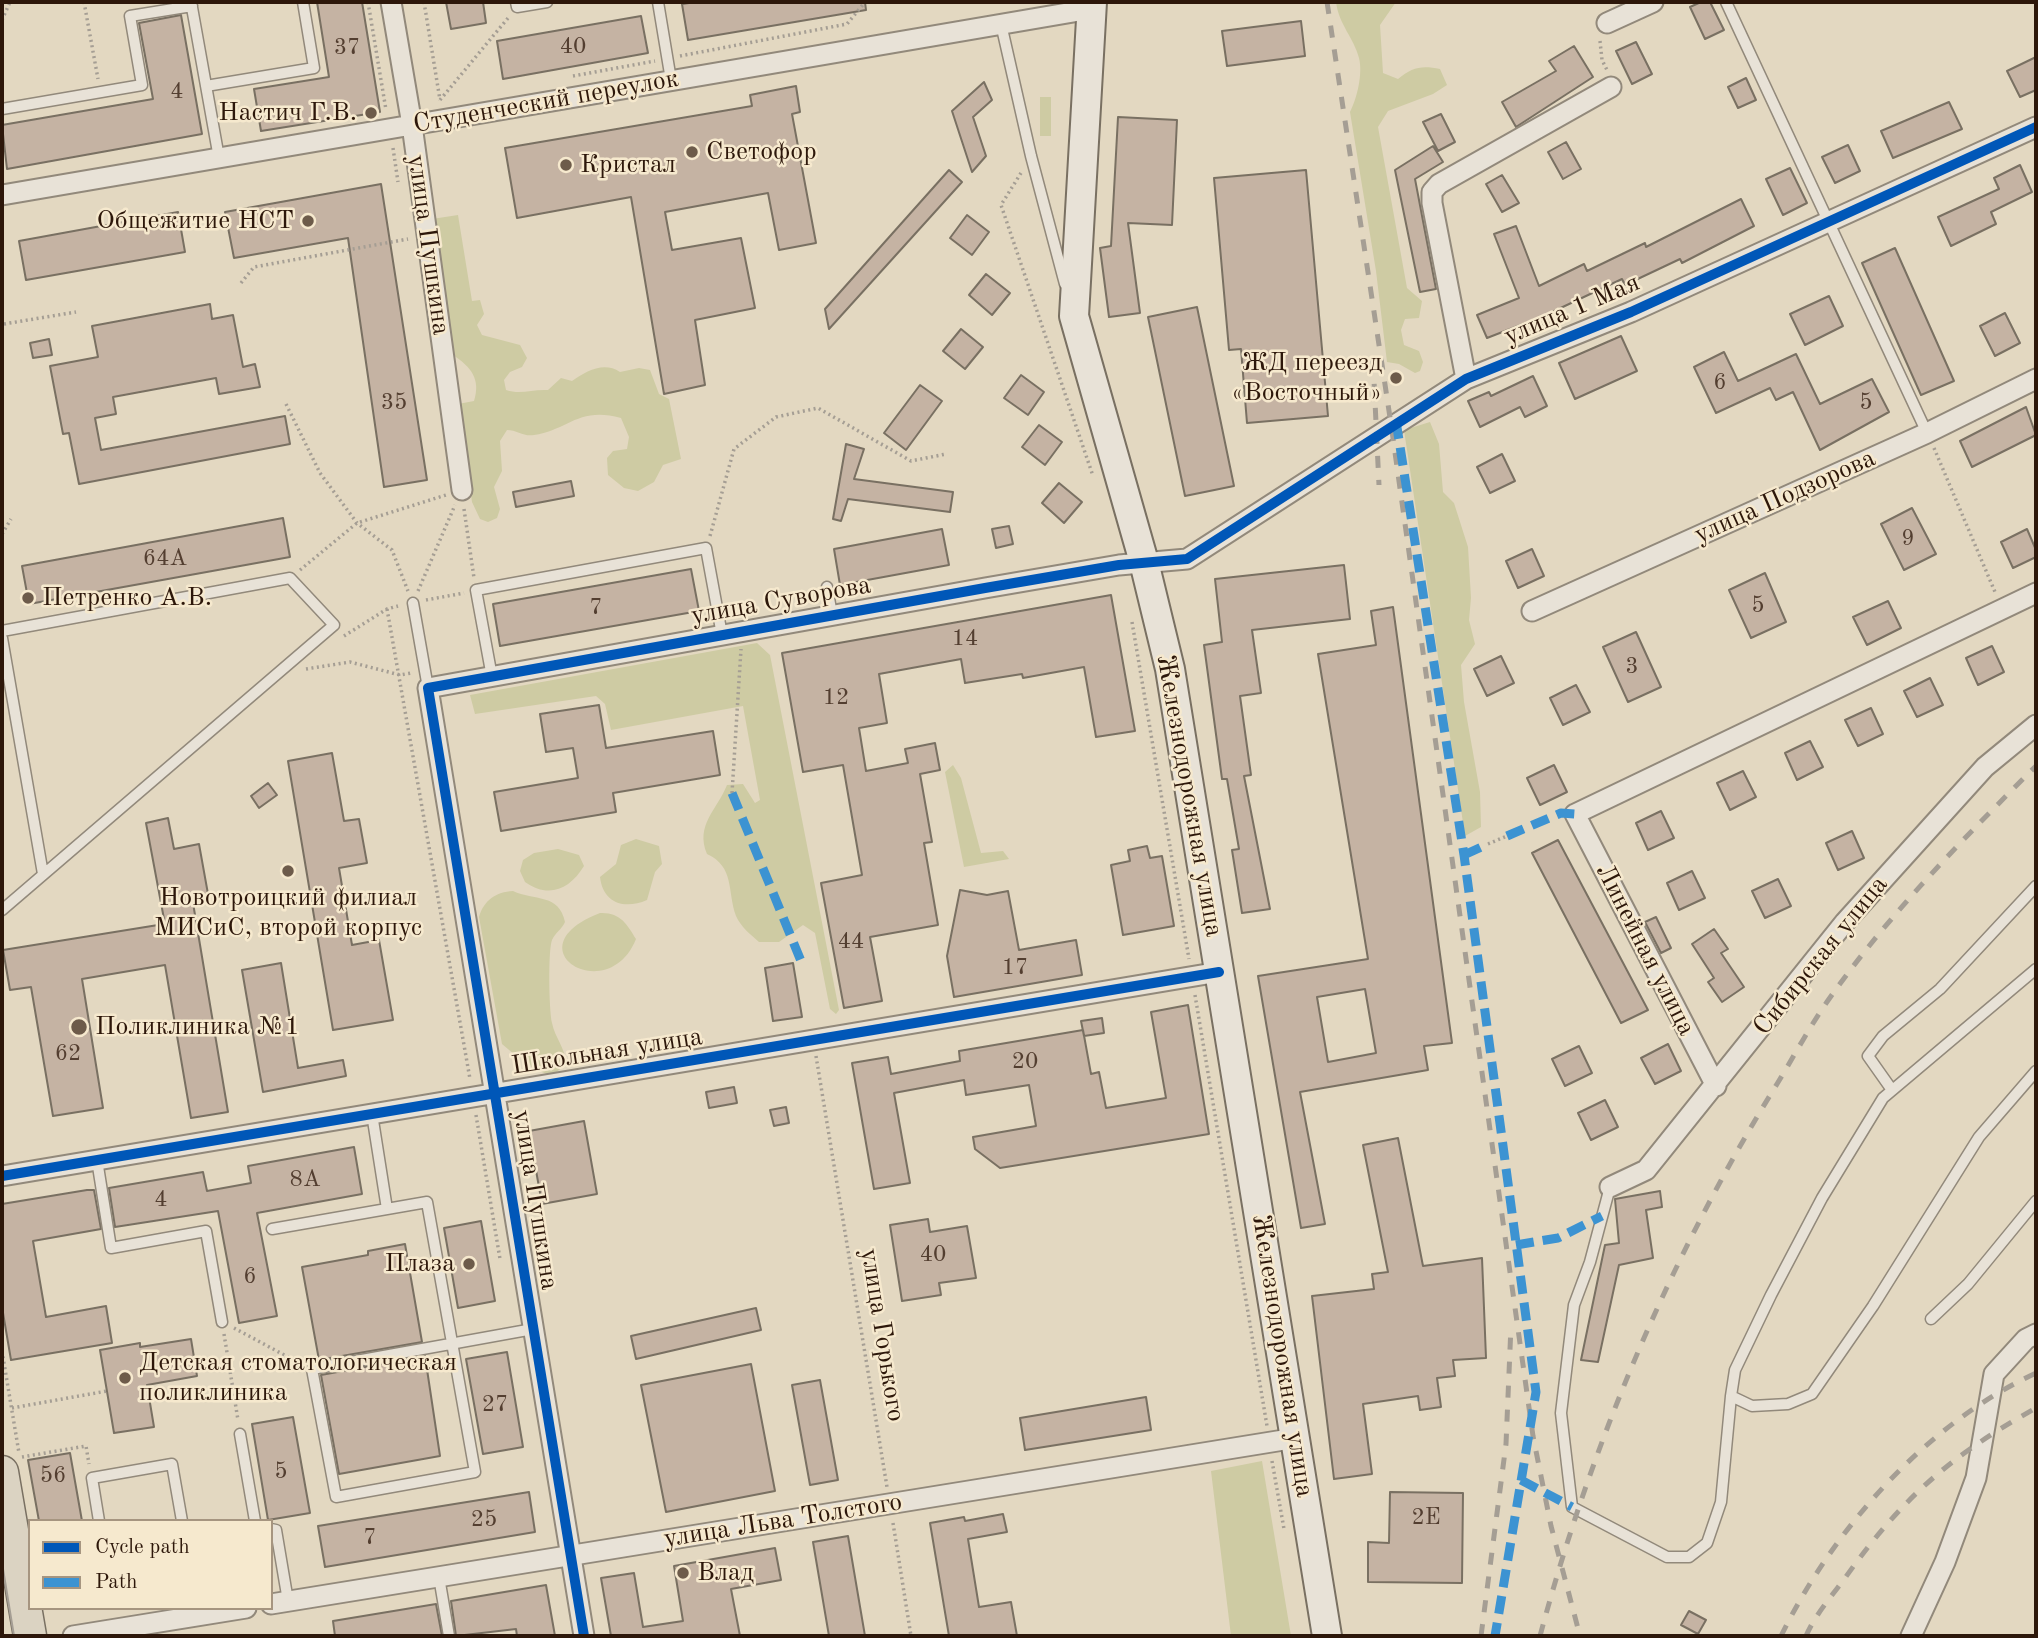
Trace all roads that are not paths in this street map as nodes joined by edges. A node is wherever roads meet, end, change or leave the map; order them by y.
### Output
1 (303, 2) edge
2 (391, 2) edge
3 (547, 2) edge
4 (658, 2) edge
5 (1653, 2) edge
6 (1726, 2) edge
7 (191, 4) edge
8 (517, 4) edge
9 (1091, 5) edge
10 (1001, 23) junction
11 (1607, 23) road end
12 (671, 80) junction
13 (206, 86) junction
14 (1611, 87) road end
15 (2, 108) edge
16 (412, 125) junction
17 (2036, 127) edge
18 (219, 158) junction
19 (2, 195) edge
20 (1829, 221) junction
21 (1074, 316) junction
22 (1466, 379) junction
23 (2036, 379) edge
24 (1927, 433) junction
25 (462, 490) road end
26 (1144, 562) junction
27 (827, 587) dead end
28 (2036, 593) edge
29 (413, 603) road end
30 (1532, 611) dead end
31 (832, 615) junction
32 (2, 631) edge
33 (722, 635) junction
34 (2, 638) edge
35 (492, 677) junction
36 (426, 680) junction
37 (2036, 725) edge
38 (43, 874) junction
39 (2036, 886) edge
40 (2, 910) edge
41 (2036, 970) edge
42 (1206, 975) junction
43 (2036, 1071) edge
44 (1716, 1086) junction
45 (1892, 1090) junction
46 (494, 1094) junction
47 (372, 1114) junction
48 (97, 1160) junction
49 (2, 1176) edge
50 (1610, 1187) joint
51 (2036, 1200) edge
52 (387, 1209) junction
53 (272, 1229) dead end
54 (1931, 1319) dead end
55 (222, 1322) road end
56 (533, 1329) junction
57 (2036, 1334) edge
58 (451, 1344) junction
59 (1731, 1396) junction
60 (240, 1434) road end
61 (1282, 1440) junction
62 (15, 1466) edge
63 (100, 1519) edge
64 (181, 1519) edge
65 (255, 1519) edge
66 (273, 1529) edge
67 (570, 1556) junction
68 (439, 1577) junction
69 (280, 1603) edge
70 (221, 1610) edge
71 (171, 1614) edge
72 (30, 1636) edge
73 (74, 1636) edge
74 (449, 1636) edge
75 (584, 1636) edge
76 (1327, 1636) edge
77 (1911, 1636) edge

1 - 13 lane
2 - 16 street, улица Пушкина
3 - 8 lane
4 - 12 lane
5 - 11 street
6 - 20 lane
7 - 13 lane
7 - 15 lane
9 - 10 street, Студенческий переулок
9 - 21 main road, Железнодорожная улица
10 - 12 street, Студенческий переулок
10 - 21 lane
12 - 16 street, Студенческий переулок
13 - 18 lane
14 - 22 street
16 - 18 street, Студенческий переулок
16 - 25 street, улица Пушкина
17 - 20 street, улица 1 Мая
18 - 19 street, Студенческий переулок
20 - 22 street, улица 1 Мая
20 - 24 lane
21 - 26 main road, Железнодорожная улица
22 - 26 street, улица 1 Мая
23 - 24 street, улица Подзорова
24 - 30 street, улица Подзорова
26 - 31 street, улица Суворова
26 - 42 main road, Железнодорожная улица
27 - 31 lane
28 - 44 street, Линейная улица
29 - 36 lane
31 - 33 street, улица Суворова
32 - 38 lane
33 - 35 street, улица Суворова
33 - 35 lane
34 - 38 lane
35 - 36 street, улица Суворова
36 - 46 street, улица Пушкина
37 - 44 street, Сибирская улица
38 - 40 lane
39 - 45 lane
41 - 45 lane
42 - 46 street, Школьная улица
42 - 61 main road, Железнодорожная улица
43 - 59 lane
44 - 50 street, Сибирская улица
45 - 59 lane
46 - 47 street, Школьная улица
46 - 56 street, улица Пушкина
47 - 48 street, Школьная улица
47 - 52 lane
48 - 49 street, Школьная улица
48 - 55 lane
50 - 59 lane
51 - 54 lane
52 - 53 lane
52 - 58 lane
56 - 58 lane
56 - 67 street, улица Пушкина
57 - 77 street
58 - 58 lane
60 - 65 lane
61 - 67 street, улица Льва Толстого
61 - 76 main road, Железнодорожная улица
62 - 72 main road
63 - 64 lane
66 - 69 lane
67 - 68 street, улица Льва Толстого
67 - 75 street, улица Пушкина
68 - 69 street, улица Льва Толстого
68 - 74 lane
70 - 71 street
71 - 73 street

